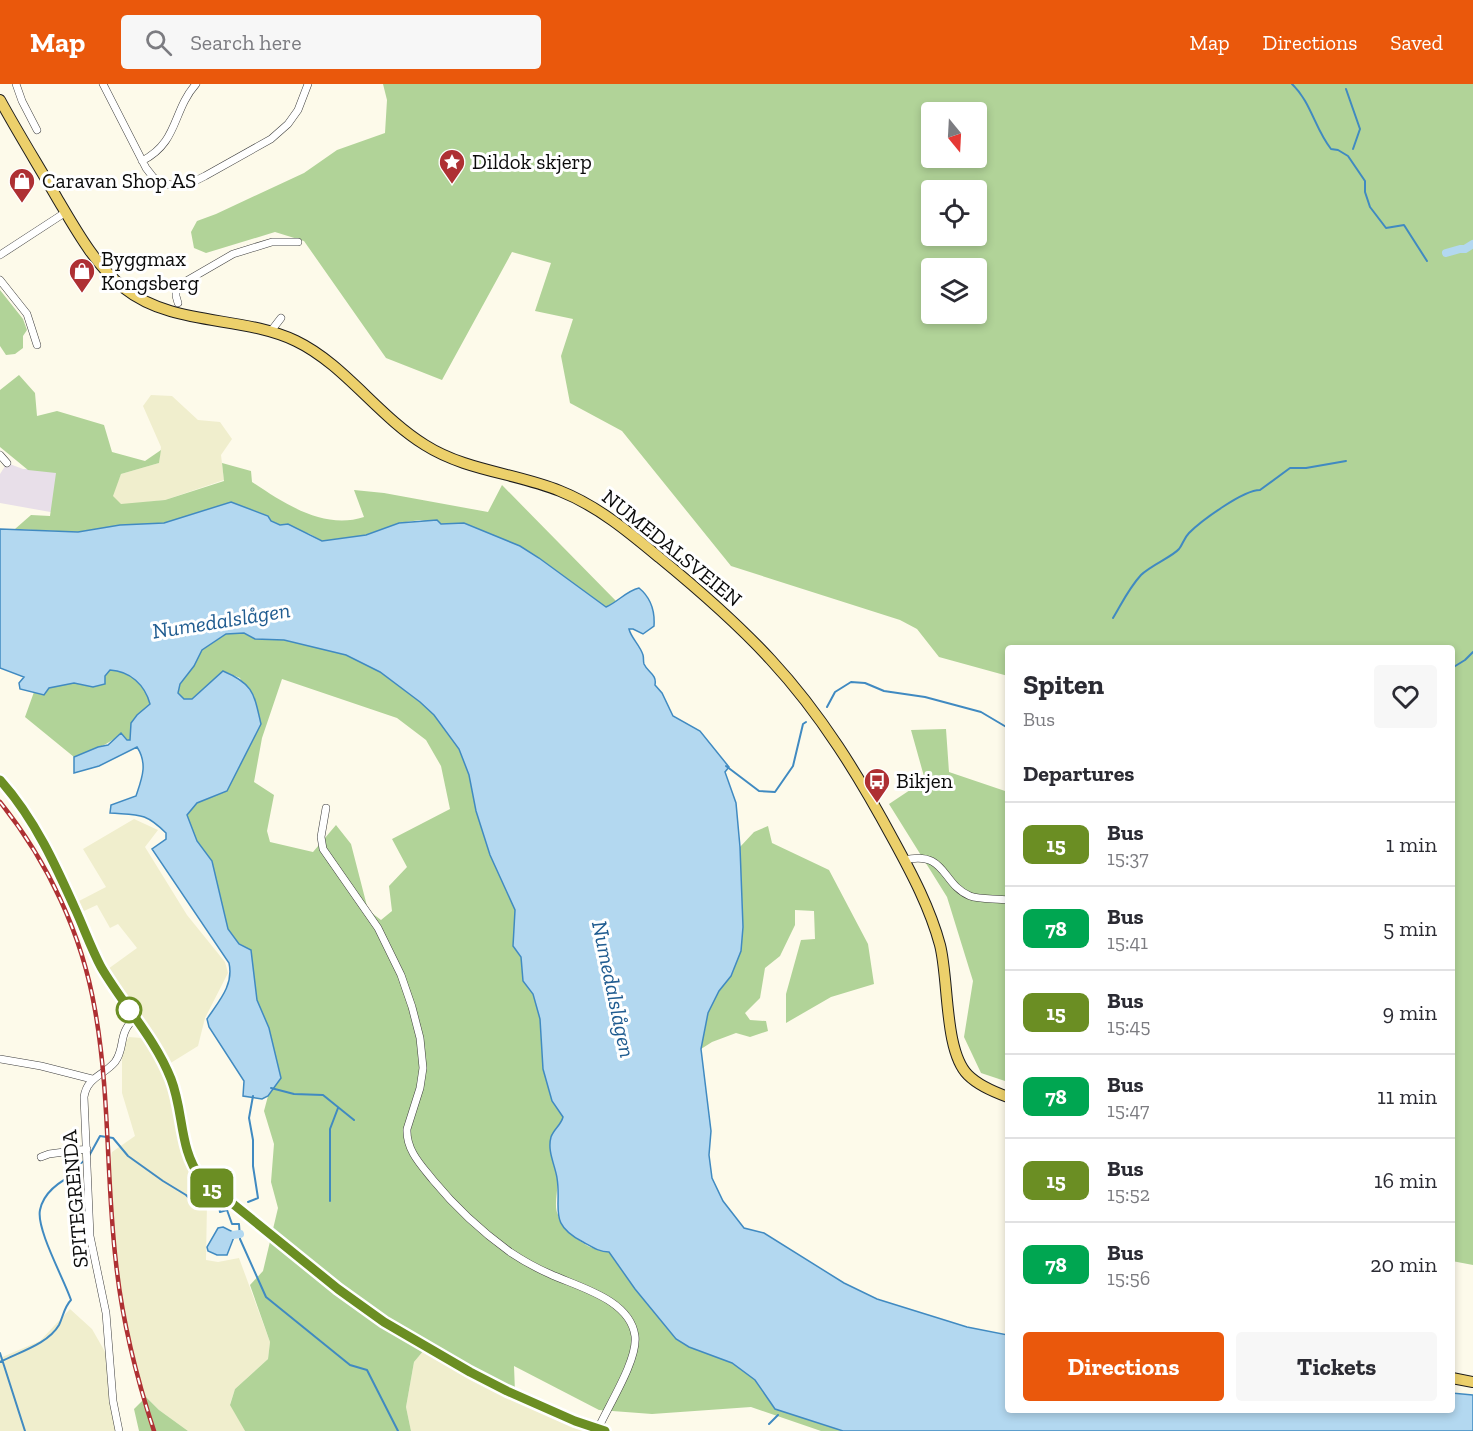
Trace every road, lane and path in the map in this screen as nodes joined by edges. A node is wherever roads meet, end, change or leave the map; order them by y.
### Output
1 (16, 84) edge
2 (103, 84) edge
3 (196, 84) edge
4 (308, 84) edge
5 (0, 100) edge
6 (37, 130) dead end
7 (142, 161) junction
8 (66, 212) junction
9 (298, 242) dead end
10 (0, 255) edge
11 (0, 280) edge
12 (178, 303) dead end
13 (281, 318) dead end
14 (271, 331) junction
15 (37, 345) dead end
16 (0, 455) edge
17 (8, 463) dead end
18 (0, 780) edge
19 (326, 808) dead end
20 (904, 860) junction
21 (1005, 900) edge
22 (135, 1018) junction
23 (0, 1059) edge
24 (92, 1079) junction
25 (1005, 1095) edge
26 (87, 1149) junction
27 (41, 1157) dead end
28 (1455, 1379) edge
29 (1473, 1382) edge
30 (602, 1430) edge
31 (119, 1431) edge

1 - 6 street
2 - 7 street
3 - 7 street
4 - 7 street
5 - 8 main road, NUMEDALSVEIEN
8 - 10 street
8 - 14 main road, NUMEDALSVEIEN
9 - 12 street
11 - 15 street
13 - 14 street
14 - 20 main road, NUMEDALSVEIEN
16 - 17 street
18 - 22 main road
19 - 30 street
20 - 21 street
20 - 25 main road, NUMEDALSVEIEN
22 - 24 street
22 - 30 main road
23 - 24 street
24 - 26 street, SPITEGRENDA
26 - 27 street
26 - 31 street, SPITEGRENDA
28 - 29 main road

